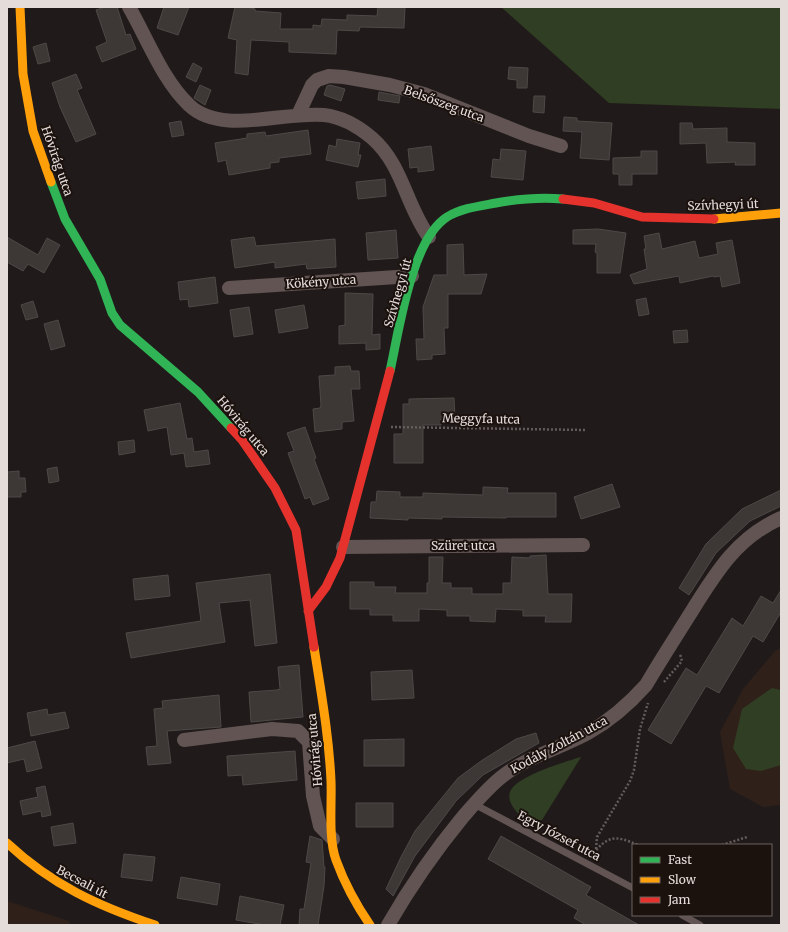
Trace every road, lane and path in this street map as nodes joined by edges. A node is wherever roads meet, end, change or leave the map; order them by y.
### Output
1 (20, 7) edge
2 (129, 7) edge
3 (298, 114) junction
4 (561, 146) dead end
5 (781, 213) edge
6 (429, 237) junction
7 (412, 276) junction
8 (229, 288) dead end
9 (376, 426) junction
10 (586, 430) dead end
11 (781, 518) edge
12 (583, 545) dead end
13 (343, 547) junction
14 (308, 611) junction
15 (675, 637) junction
16 (663, 684) dead end
17 (649, 701) dead end
18 (184, 740) dead end
19 (474, 804) junction
20 (747, 837) dead end
21 (333, 839) junction
22 (7, 843) edge
23 (636, 844) edge
24 (725, 844) edge
25 (596, 849) junction
26 (585, 862) junction
27 (632, 887) edge
28 (684, 916) edge
29 (155, 925) edge
30 (370, 925) edge
31 (388, 925) edge
32 (700, 925) edge

1 - 14 street, Hóvirág utca
2 - 3 street
3 - 4 street, Belsőszeg utca
3 - 6 street
5 - 6 street, Szívhegyi út
6 - 7 street, Szívhegyi út
7 - 8 street, Kökény utca
7 - 9 street, Szívhegyi út
9 - 10 path, Meggyfa utca
9 - 13 street, Szívhegyi út
11 - 15 street, Kodály Zoltán utca
12 - 13 street, Szüret utca
13 - 14 street, Szívhegyi út
14 - 21 street, Hóvirág utca
15 - 16 path
15 - 19 street, Kodály Zoltán utca
17 - 25 path
18 - 21 street
19 - 26 lane, Egry József utca
19 - 31 street, Kodály Zoltán utca
20 - 24 path
21 - 30 street, Hóvirág utca
22 - 29 street, Becsali út
23 - 25 path
25 - 26 path
26 - 27 lane, Egry József utca
28 - 32 lane

